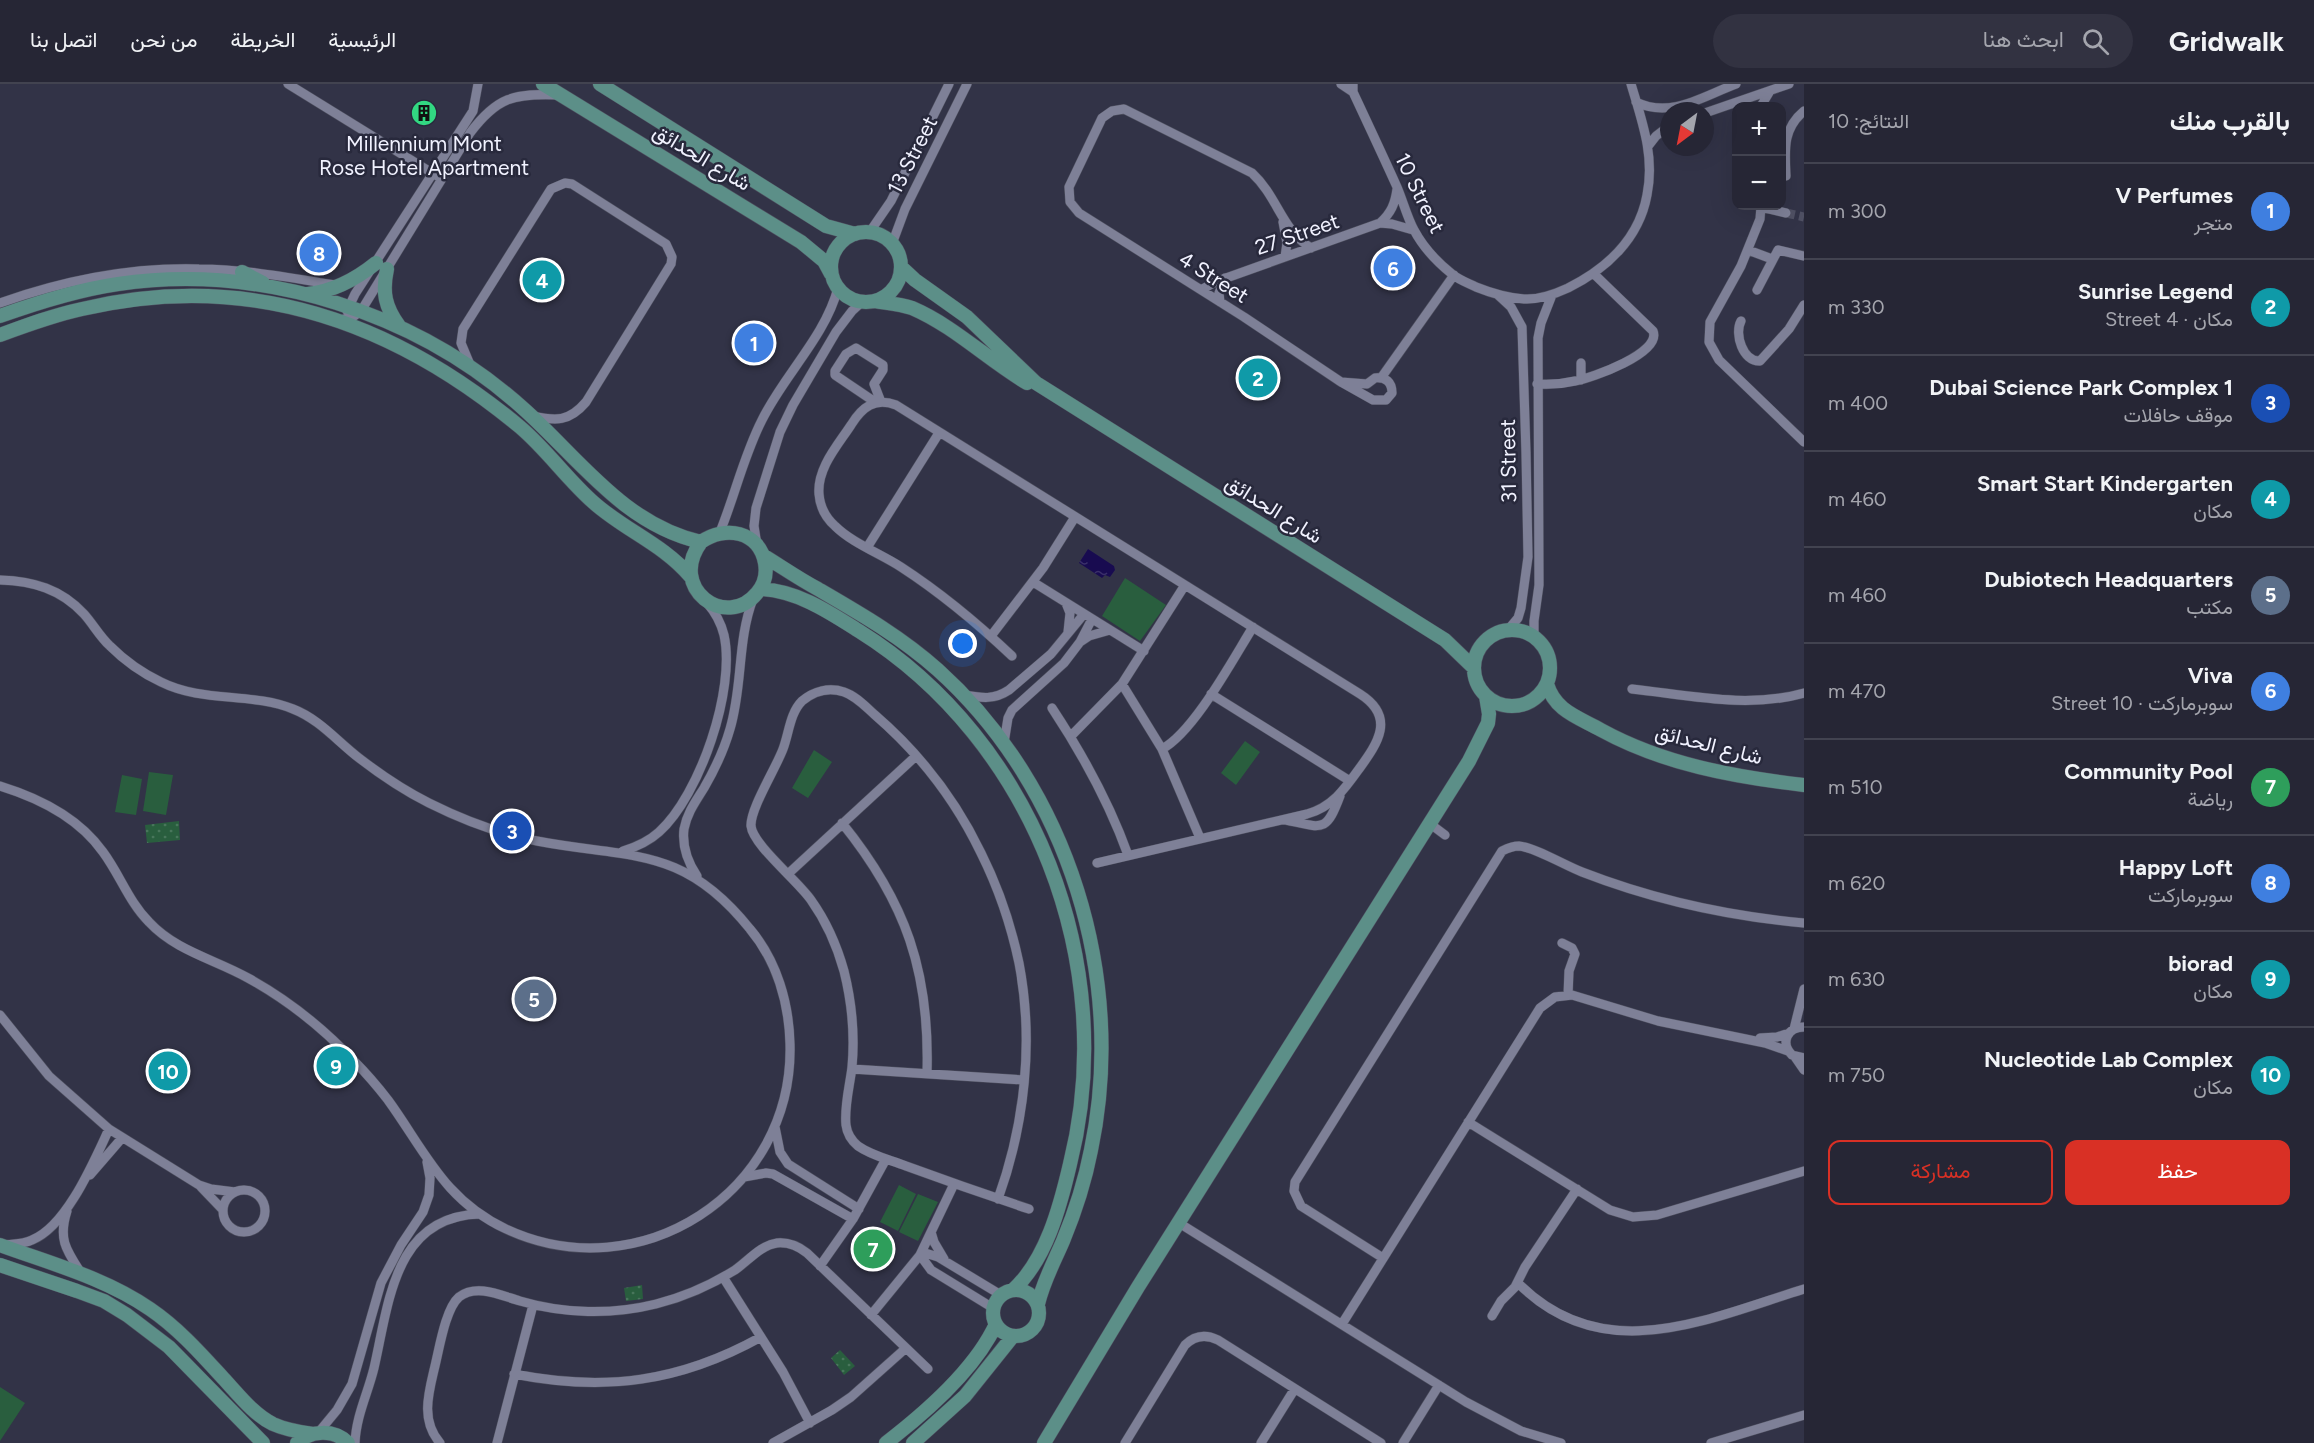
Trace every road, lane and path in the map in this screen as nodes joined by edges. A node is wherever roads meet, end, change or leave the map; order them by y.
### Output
1 (288, 84) edge
2 (478, 84) edge
3 (543, 84) edge
4 (600, 84) edge
5 (949, 84) edge
6 (967, 84) edge
7 (1341, 84) edge
8 (1631, 84) edge
9 (1737, 84) edge
10 (1789, 84) edge
11 (1353, 88) edge
12 (1770, 91) junction
13 (561, 96) junction
14 (1636, 102) junction
15 (1745, 102) edge
16 (1763, 102) edge
17 (1732, 106) edge
18 (1714, 111) edge
19 (1804, 111) edge
20 (1660, 133) edge
21 (1649, 145) junction
22 (1785, 156) edge
23 (412, 160) junction
24 (433, 173) junction
25 (443, 179) junction
26 (1397, 188) junction
27 (423, 189) junction
28 (1761, 210) edge
29 (1775, 210) edge
30 (1786, 213) tunnel mouth
31 (1281, 217) junction
32 (1380, 223) junction
33 (1413, 230) junction
34 (862, 234) junction
35 (892, 244) junction
36 (1311, 248) junction
37 (1748, 250) junction
38 (1804, 256) edge
39 (1285, 257) junction
40 (1772, 259) junction
41 (382, 266) junction
42 (901, 267) junction
43 (242, 272) junction
44 (831, 274) junction
45 (1594, 274) junction
46 (1454, 275) junction
47 (1225, 278) junction
48 (342, 286) junction
49 (273, 288) junction
50 (838, 288) junction
51 (1201, 290) junction
52 (1758, 290) dead end
53 (304, 294) junction
54 (1498, 295) junction
55 (1552, 295) junction
56 (869, 302) junction
57 (1220, 302) junction
58 (0, 303) edge
59 (1804, 305) edge
60 (361, 311) junction
61 (0, 316) edge
62 (347, 318) junction
63 (1741, 321) dead end
64 (399, 326) junction
65 (0, 335) edge
66 (1581, 363) dead end
67 (471, 367) junction
68 (1381, 378) junction
69 (1581, 380) junction
70 (1341, 382) junction
71 (1537, 384) junction
72 (878, 402) junction
73 (1081, 413) junction
74 (531, 415) junction
75 (939, 432) junction
76 (1804, 442) edge
77 (1075, 517) junction
78 (720, 532) junction
79 (701, 542) junction
80 (868, 546) junction
81 (760, 550) junction
82 (690, 576) junction
83 (0, 580) edge
84 (1033, 582) junction
85 (1185, 585) junction
86 (757, 594) junction
87 (706, 601) junction
88 (1066, 603) junction
89 (1088, 617) junction
90 (1253, 627) junction
91 (1110, 630) junction
92 (1508, 630) junction
93 (1068, 635) junction
94 (991, 636) junction
95 (1534, 637) junction
96 (1445, 640) junction
97 (1484, 641) junction
98 (1080, 642) junction
99 (1057, 647) junction
100 (1143, 651) junction
101 (1012, 656) dead end
102 (1070, 656) junction
103 (1474, 668) junction
104 (1122, 684) junction
105 (1547, 684) junction
106 (1632, 689) dead end
107 (1804, 693) edge
108 (1211, 694) junction
109 (964, 696) junction
110 (1486, 696) junction
111 (1522, 705) junction
112 (1052, 708) dead end
113 (1606, 733) junction
114 (1071, 736) junction
115 (1004, 743) junction
116 (1162, 749) junction
117 (915, 756) junction
118 (1469, 761) junction
119 (1350, 781) junction
120 (1804, 785) edge
121 (0, 786) edge
122 (1341, 793) junction
123 (1284, 819) junction
124 (842, 823) junction
125 (1429, 823) junction
126 (1445, 835) dead end
127 (1200, 838) junction
128 (618, 852) junction
129 (1128, 855) junction
130 (1097, 863) dead end
131 (789, 873) junction
132 (698, 878) junction
133 (1804, 923) edge
134 (1562, 943) dead end
135 (1804, 989) edge
136 (1568, 995) junction
137 (0, 1015) edge
138 (1796, 1030) edge
139 (1737, 1037) junction
140 (1796, 1056) edge
141 (852, 1069) junction
142 (1804, 1070) edge
143 (927, 1074) junction
144 (1024, 1080) junction
145 (1468, 1122) junction
146 (775, 1127) junction
147 (109, 1129) junction
148 (122, 1138) junction
149 (886, 1159) junction
150 (427, 1160) junction
151 (1804, 1171) edge
152 (744, 1177) junction
153 (86, 1178) junction
154 (954, 1184) junction
155 (199, 1185) junction
156 (825, 1187) junction
157 (1577, 1189) junction
158 (236, 1192) junction
159 (868, 1193) junction
160 (840, 1197) junction
161 (817, 1199) junction
162 (998, 1199) junction
163 (69, 1206) junction
164 (832, 1208) junction
165 (859, 1209) junction
166 (1029, 1209) dead end
167 (223, 1210) junction
168 (480, 1214) junction
169 (853, 1219) junction
170 (1179, 1222) junction
171 (931, 1232) junction
172 (843, 1235) junction
173 (0, 1246) edge
174 (921, 1254) junction
175 (1383, 1258) junction
176 (945, 1261) junction
177 (0, 1265) edge
178 (820, 1266) junction
179 (961, 1271) junction
180 (81, 1273) junction
181 (907, 1273) junction
182 (939, 1275) junction
183 (723, 1277) junction
184 (953, 1283) junction
185 (1518, 1283) junction
186 (1804, 1289) edge
187 (1007, 1292) junction
188 (1038, 1304) junction
189 (533, 1305) junction
190 (993, 1308) junction
191 (871, 1315) junction
192 (1492, 1316) dead end
193 (996, 1324) junction
194 (1342, 1324) junction
195 (1013, 1336) junction
196 (761, 1337) junction
197 (906, 1348) junction
198 (928, 1369) dead end
199 (514, 1374) junction
200 (1439, 1385) junction
201 (1294, 1390) junction
202 (1804, 1415) edge
203 (810, 1422) junction
204 (315, 1433) junction
205 (263, 1443) edge
206 (297, 1443) edge
207 (348, 1443) edge
208 (355, 1443) edge
209 (440, 1443) edge
210 (497, 1443) edge
211 (773, 1443) edge
212 (885, 1443) edge
213 (913, 1443) edge
214 (1044, 1443) edge
215 (1125, 1443) edge
216 (1261, 1443) edge
217 (1381, 1443) edge
218 (1402, 1443) edge
219 (1561, 1443) edge
220 (1711, 1443) edge

1 - 23 street
2 - 24 street
3 - 13 street, شارع الحدائق
4 - 34 street, شارع الحدائق
5 - 34 street, 13 Street
6 - 35 street, 13 Street
7 - 11 street
8 - 14 street, 10 Street
9 - 14 street
10 - 12 street
11 - 26 street, 10 Street
12 - 15 street
12 - 16 street
13 - 25 street
13 - 44 street, شارع الحدائق
14 - 21 street, 10 Street
17 - 18 street
19 - 22 street
20 - 21 street
21 - 45 street, 10 Street
23 - 24 street
23 - 27 street
24 - 25 street
24 - 27 street
25 - 41 street
26 - 32 street
26 - 33 street, 10 Street
27 - 41 street
28 - 37 street
29 - 30 street
31 - 36 street
31 - 39 street
31 - 51 street, 4 Street
32 - 33 street
32 - 36 street, 27 Street
33 - 46 street, 10 Street
34 - 35 street
34 - 44 street
35 - 42 street
36 - 39 street, 27 Street
37 - 40 street
37 - 76 street
38 - 40 street
39 - 47 street, 27 Street
40 - 52 street
41 - 48 street
41 - 60 street
41 - 62 street
41 - 64 street
42 - 56 street
42 - 73 street, شارع الحدائق
43 - 48 street
43 - 49 street
43 - 58 street
44 - 50 street
45 - 55 street, 10 Street
45 - 69 street
46 - 54 street, 10 Street
46 - 68 street
47 - 51 street, 27 Street
47 - 57 street
48 - 53 street
49 - 53 street
49 - 61 street
50 - 56 street
50 - 78 street
51 - 57 street, 4 Street
53 - 62 street
54 - 55 street, 10 Street
54 - 92 street, 31 Street
55 - 71 street, 31 Street
56 - 73 street, شارع الحدائق
56 - 81 street
57 - 70 street, 4 Street
59 - 63 street
60 - 62 street
60 - 64 street
62 - 65 street
62 - 82 street
64 - 67 street
66 - 69 street
67 - 74 street
67 - 74 street
68 - 70 street
68 - 70 street, 4 Street
69 - 71 street
71 - 95 street, 31 Street
72 - 72 street
72 - 75 street
72 - 80 street
73 - 96 street, شارع الحدائق
74 - 79 street
75 - 77 street
75 - 80 street
77 - 84 street
77 - 85 street
78 - 79 street
78 - 81 street
79 - 82 street
80 - 94 street
81 - 86 street
81 - 109 street
82 - 87 street
83 - 128 street
84 - 88 street
84 - 94 street
85 - 90 street
85 - 100 street
86 - 87 street
86 - 132 street
86 - 187 street
87 - 128 street
88 - 89 street
88 - 93 street
89 - 91 street
89 - 93 street
89 - 98 street
90 - 108 street
90 - 119 street
91 - 98 street
91 - 100 street
92 - 95 street
92 - 97 street
93 - 99 street
94 - 101 street
95 - 105 street
96 - 97 street
96 - 103 street
97 - 103 street
98 - 102 street
99 - 102 street
99 - 109 street
100 - 104 street
102 - 115 street
103 - 110 street
104 - 114 street
104 - 116 street
105 - 111 street
105 - 113 street
106 - 107 street
108 - 116 street
108 - 119 street
109 - 115 street
110 - 111 street
110 - 118 street
111 - 113 street
111 - 118 street
112 - 114 street
113 - 120 street, شارع الحدائق
114 - 129 street
115 - 188 street
116 - 127 street
117 - 124 street
117 - 131 street
117 - 144 street
118 - 125 street
119 - 122 street
121 - 150 street
122 - 123 street
122 - 123 street
123 - 127 street
124 - 131 street
124 - 143 street
125 - 126 street
125 - 170 street
127 - 129 street
128 - 132 street
129 - 130 street
131 - 141 street
132 - 146 street
133 - 175 street
134 - 136 street
135 - 138 street
136 - 139 street
136 - 145 street
137 - 147 street
138 - 139 street
138 - 140 street
139 - 140 street
140 - 142 street
141 - 143 street
141 - 149 street
143 - 144 street
144 - 162 street
145 - 157 street
145 - 175 street
146 - 152 street
146 - 156 street
147 - 148 street
147 - 153 street
148 - 153 street
148 - 155 street
149 - 154 street
149 - 159 street
150 - 168 street
150 - 204 street
151 - 157 street
152 - 161 street
152 - 168 street
153 - 163 street
154 - 162 street
154 - 171 street
155 - 158 street
155 - 167 street
156 - 160 street
156 - 161 street
157 - 185 street
158 - 167 street
158 - 167 street
159 - 160 street
159 - 165 street
160 - 165 street
161 - 164 street
162 - 166 street
163 - 173 street
163 - 180 street
164 - 169 street
164 - 172 street
165 - 169 street
168 - 208 street
169 - 172 street
170 - 194 street
170 - 214 street
171 - 174 street
171 - 176 street
172 - 178 street
173 - 180 street
174 - 176 street
174 - 181 street
174 - 182 street
175 - 194 street
176 - 179 street
177 - 205 street
178 - 183 street
178 - 191 street
179 - 184 street
179 - 187 street
180 - 204 street
181 - 182 street
181 - 191 street
182 - 184 street
183 - 189 street
183 - 196 street
184 - 190 street
185 - 186 street
185 - 192 street
187 - 188 street
187 - 190 street
188 - 195 street
189 - 199 street
189 - 209 street
190 - 193 street
191 - 197 street
193 - 195 street
193 - 212 street
194 - 200 street
195 - 213 street
196 - 199 street
196 - 203 street
197 - 198 street
197 - 203 street
199 - 210 street
200 - 218 street
200 - 219 street
201 - 215 street
201 - 216 street
201 - 217 street
202 - 220 street
203 - 211 street
204 - 206 street
204 - 207 street

